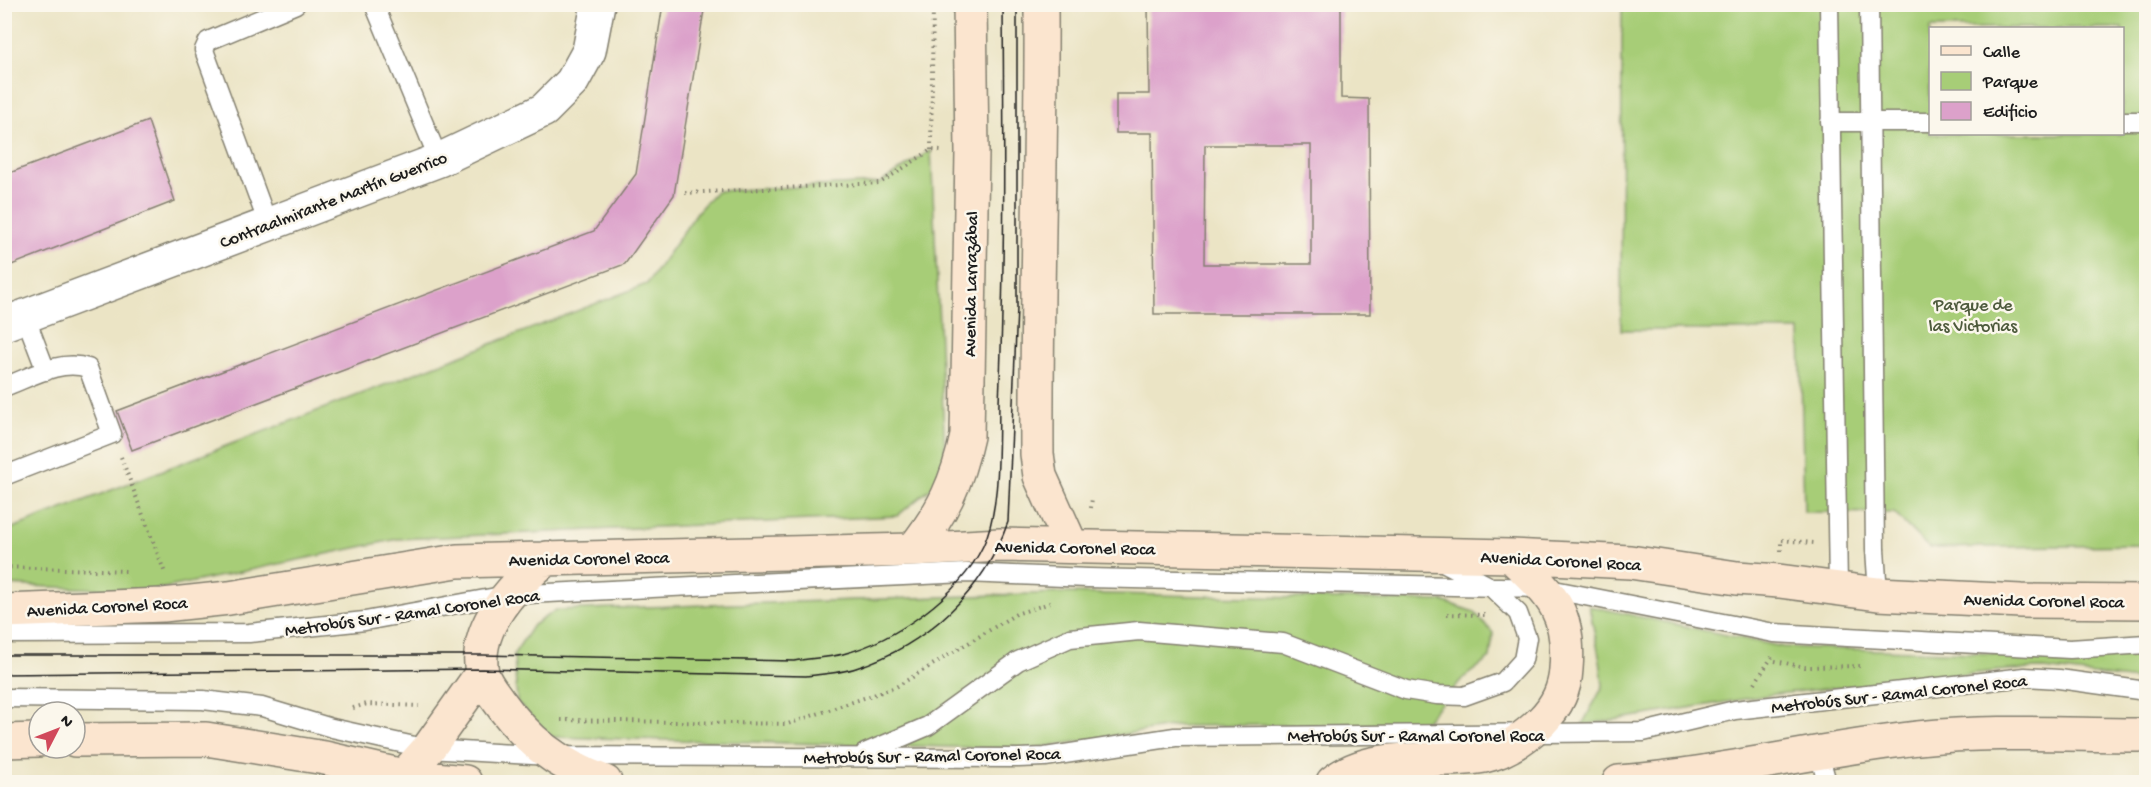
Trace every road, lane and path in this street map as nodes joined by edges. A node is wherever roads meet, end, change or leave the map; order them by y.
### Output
1 (296, 4) edge
2 (374, 4) edge
3 (598, 4) edge
4 (933, 4) edge
5 (970, 4) edge
6 (1041, 4) edge
7 (1829, 4) edge
8 (1869, 4) edge
9 (2124, 121) edge
10 (2146, 121) edge
11 (1830, 122) junction
12 (1869, 122) junction
13 (1929, 122) edge
14 (931, 150) junction
15 (972, 152) junction
16 (439, 160) junction
17 (685, 193) dead end
18 (268, 224) junction
19 (15, 320) edge
20 (46, 371) junction
21 (4, 387) edge
22 (112, 434) junction
23 (4, 476) edge
24 (1071, 545) junction
25 (913, 550) junction
26 (1425, 553) junction
27 (1511, 556) junction
28 (547, 558) junction
29 (165, 573) dead end
30 (1491, 587) junction
31 (1544, 588) junction
32 (1838, 588) junction
33 (1878, 594) junction
34 (507, 595) junction
35 (2146, 602) edge
36 (4, 611) edge
37 (4, 634) edge
38 (2146, 644) edge
39 (482, 674) junction
40 (2146, 691) edge
41 (4, 698) edge
42 (1529, 734) junction
43 (2146, 735) edge
44 (87, 740) edge
45 (4, 741) edge
46 (27, 741) edge
47 (428, 749) junction
48 (1818, 751) junction
49 (549, 756) junction
50 (858, 756) junction
51 (401, 779) edge
52 (465, 783) edge
53 (605, 783) edge
54 (1333, 783) edge
55 (1619, 783) edge
56 (1827, 783) edge

1 - 18 lane
2 - 16 lane
3 - 16 street, Contraalmirante Martín Guerrico
4 - 14 path
5 - 15 main road, Avenida Larrazábal
6 - 24 main road
7 - 11 lane
8 - 12 lane
9 - 10 lane
11 - 12 lane
11 - 32 lane
12 - 13 lane
12 - 33 lane
14 - 15 path
14 - 17 path
15 - 25 main road, Avenida Larrazábal
16 - 18 street, Contraalmirante Martín Guerrico
18 - 19 street, Contraalmirante Martín Guerrico
19 - 20 lane
20 - 21 lane
20 - 22 lane
22 - 23 lane
22 - 29 path
24 - 25 main road, Avenida Coronel Roca
24 - 26 main road, Avenida Coronel Roca
25 - 28 main road, Avenida Coronel Roca
26 - 27 main road, Avenida Coronel Roca
26 - 30 lane
27 - 31 main road
27 - 32 main road, Avenida Coronel Roca
28 - 34 main road
28 - 36 main road, Avenida Coronel Roca
30 - 31 lane, Metrobús Sur - Ramal Coronel Roca
30 - 34 lane, Metrobús Sur - Ramal Coronel Roca
30 - 50 lane
31 - 38 lane, Metrobús Sur - Ramal Coronel Roca
31 - 42 main road
32 - 33 main road, Avenida Coronel Roca
33 - 35 main road, Avenida Coronel Roca
34 - 37 lane, Metrobús Sur - Ramal Coronel Roca
34 - 39 main road
39 - 47 main road
39 - 49 main road
40 - 42 lane, Metrobús Sur - Ramal Coronel Roca
41 - 47 lane, Metrobús Sur - Ramal Coronel Roca
42 - 50 lane, Metrobús Sur - Ramal Coronel Roca
42 - 54 main road
43 - 48 main road
44 - 51 main road
45 - 46 main road
47 - 49 lane, Metrobús Sur - Ramal Coronel Roca
47 - 51 main road
48 - 55 main road
48 - 56 lane
49 - 50 lane, Metrobús Sur - Ramal Coronel Roca
49 - 53 main road
51 - 52 main road

